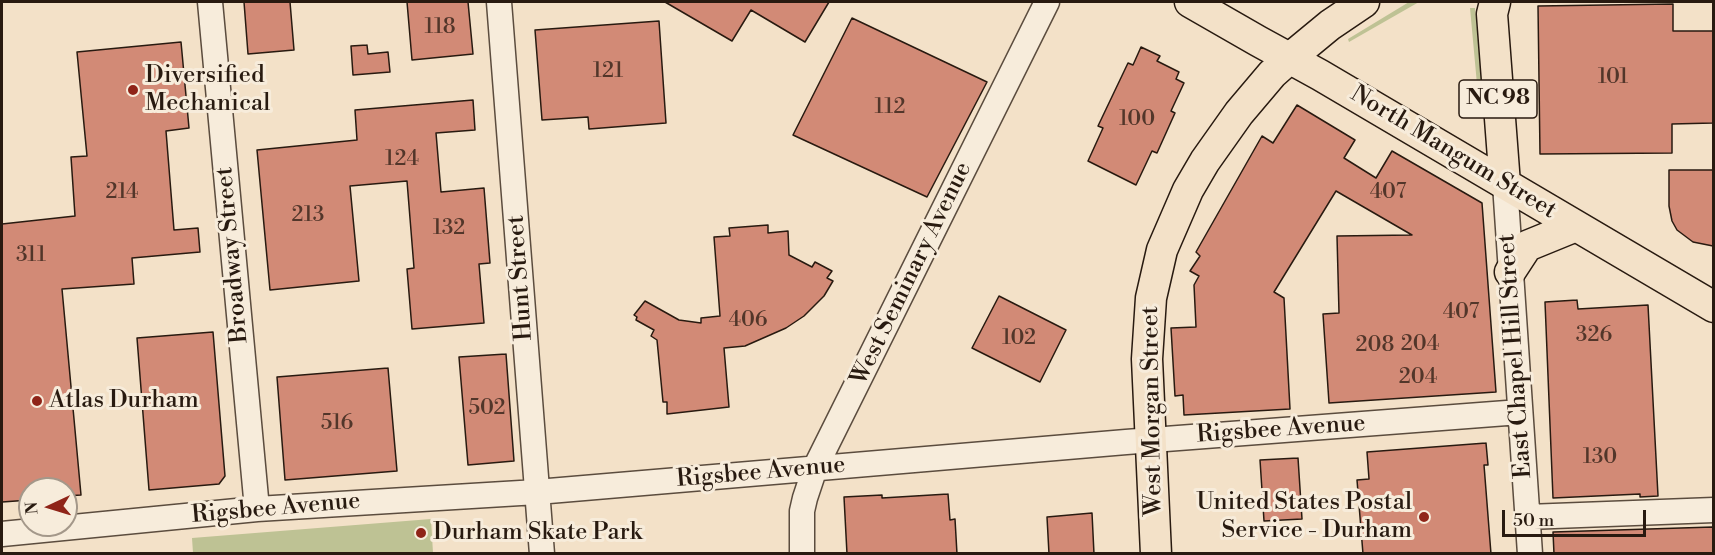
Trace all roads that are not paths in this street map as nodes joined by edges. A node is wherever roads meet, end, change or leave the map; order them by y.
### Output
1 (210, 2) edge
2 (499, 2) edge
3 (1047, 2) edge
4 (1190, 2) edge
5 (1364, 2) edge
6 (1491, 6) edge
7 (1290, 58) junction
8 (1505, 184) junction
9 (1576, 226) junction
10 (1510, 272) junction
11 (1713, 307) edge
12 (1520, 412) junction
13 (1150, 440) junction
14 (815, 468) junction
15 (537, 492) junction
16 (257, 509) junction
17 (1713, 510) edge
18 (1527, 517) junction
19 (2, 534) edge
20 (542, 554) edge
21 (802, 554) edge
22 (1156, 554) edge
23 (1530, 554) edge

1 - 16 street, Broadway Street
2 - 15 street, Hunt Street
3 - 14 street, West Seminary Avenue
4 - 7 main road, North Mangum Street
5 - 7 main road, West Morgan Street
6 - 8 main road, East Chapel Hill Street / NC 98
7 - 8 main road, North Mangum Street
7 - 13 main road, West Morgan Street
8 - 9 main road, North Mangum Street
8 - 10 street, East Chapel Hill Street
9 - 10 main road
9 - 11 main road, North Mangum Street
10 - 12 street, East Chapel Hill Street
12 - 13 street, Rigsbee Avenue
12 - 18 street, East Chapel Hill Street
13 - 14 street, Rigsbee Avenue
13 - 22 main road, West Morgan Street
14 - 15 street, Rigsbee Avenue
14 - 21 street, West Seminary Avenue
15 - 16 street, Rigsbee Avenue
15 - 20 street, Hunt Street
16 - 19 street, Rigsbee Avenue
17 - 18 street
18 - 23 street, East Chapel Hill Street

